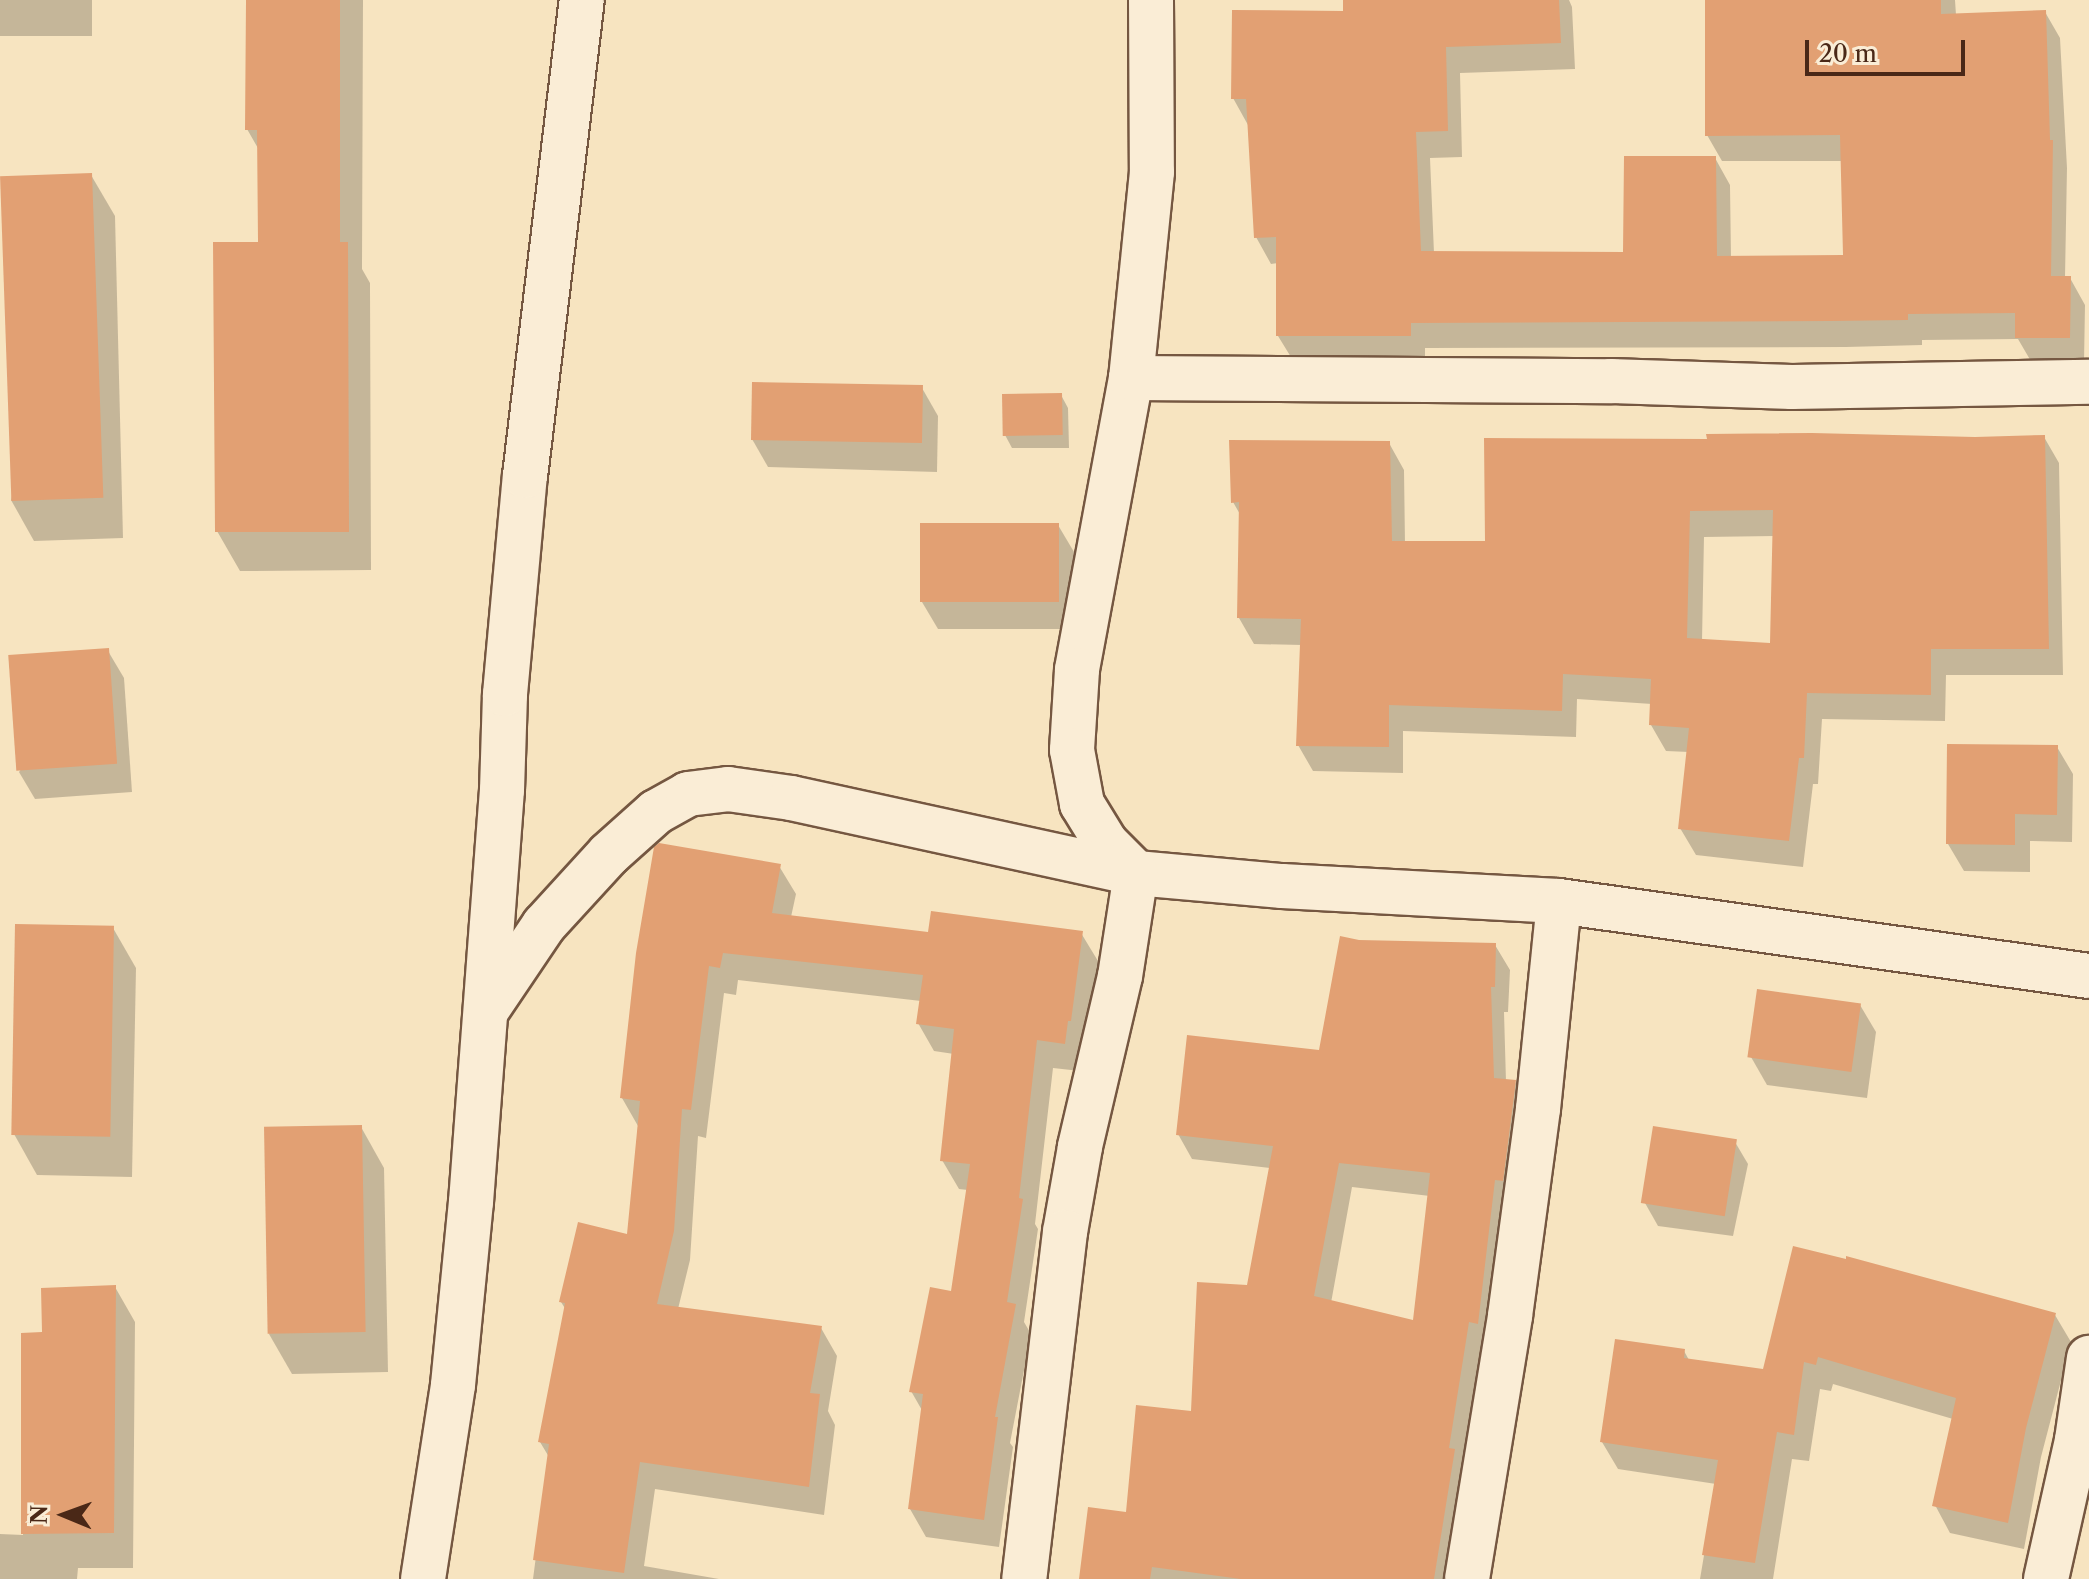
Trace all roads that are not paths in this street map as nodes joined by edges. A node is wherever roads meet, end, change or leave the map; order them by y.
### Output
1 (582, 0) edge
2 (1151, 0) edge
3 (1131, 378) junction
4 (2089, 382) edge
5 (1136, 873) junction
6 (1559, 901) junction
7 (2089, 976) edge
8 (483, 1017) junction
9 (2089, 1358) edge
10 (423, 1579) edge
11 (1024, 1579) edge
12 (1467, 1579) edge
13 (2046, 1579) edge

1 - 8 street
2 - 3 street
3 - 4 street
3 - 5 street
5 - 6 street
5 - 8 street
5 - 11 street
6 - 7 street
6 - 12 street
8 - 10 street
9 - 13 street

